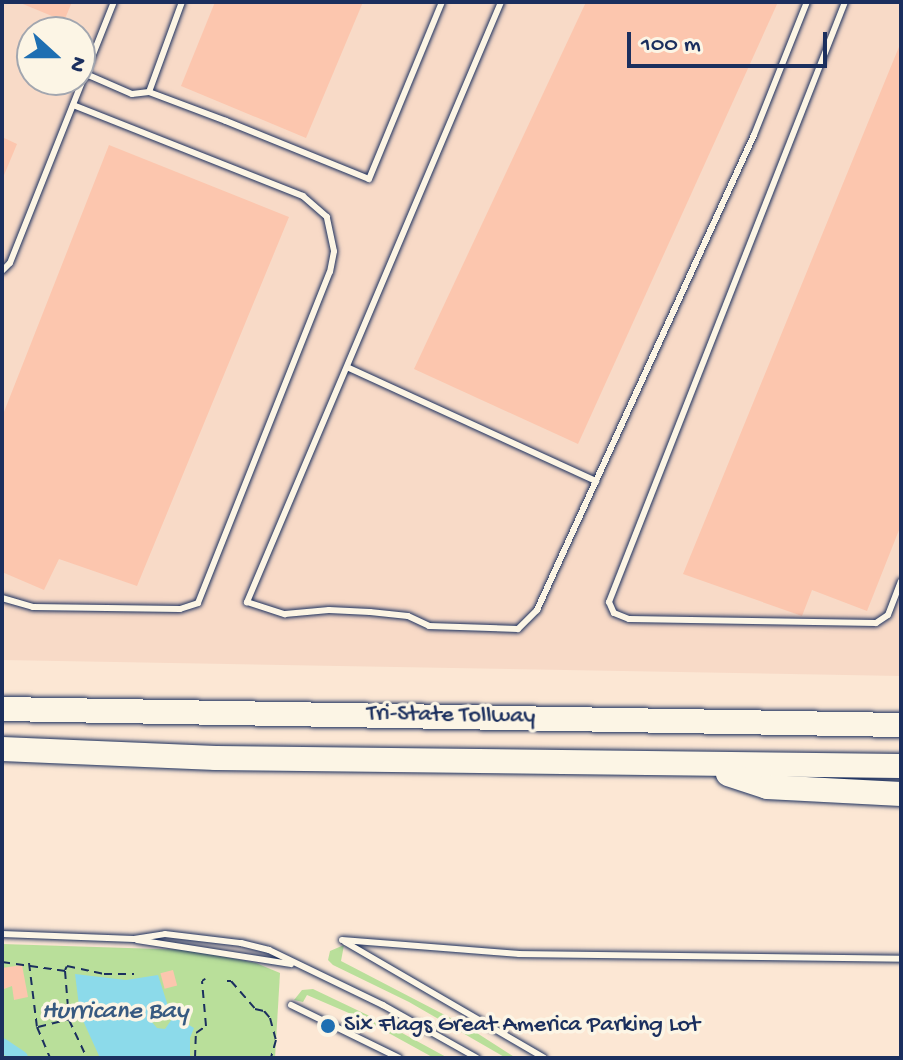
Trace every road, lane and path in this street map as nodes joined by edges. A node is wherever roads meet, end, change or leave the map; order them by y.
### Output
1 (114, 2) edge
2 (182, 2) edge
3 (442, 2) edge
4 (501, 2) edge
5 (807, 2) edge
6 (845, 2) edge
7 (96, 48) edge
8 (96, 78) edge
9 (149, 92) junction
10 (77, 96) edge
11 (73, 105) junction
12 (2, 271) edge
13 (349, 368) junction
14 (596, 481) junction
15 (901, 581) edge
16 (2, 598) edge
17 (2, 709) edge
18 (901, 725) edge
19 (2, 749) edge
20 (707, 766) junction
21 (901, 766) edge
22 (901, 794) edge
23 (2, 934) edge
24 (134, 939) junction
25 (901, 959) edge
26 (2, 962) edge
27 (29, 963) junction
28 (295, 965) junction
29 (65, 971) junction
30 (134, 974) dead end
31 (205, 979) dead end
32 (227, 981) dead end
33 (291, 1005) dead end
34 (69, 1019) junction
35 (37, 1027) junction
36 (83, 1054) junction
37 (50, 1058) edge
38 (77, 1058) edge
39 (87, 1058) edge
40 (195, 1058) edge
41 (271, 1058) edge
42 (399, 1058) edge
43 (477, 1058) edge
44 (544, 1058) edge

1 - 7 lane
2 - 9 lane
3 - 9 lane
4 - 13 lane
5 - 14 lane
6 - 15 lane
8 - 9 lane
10 - 11 lane
11 - 12 lane
11 - 16 lane
13 - 14 lane
13 - 14 lane
17 - 18 highway, Tri-State Tollway
19 - 20 highway, Tri-State Tollway
20 - 21 highway, Tri-State Tollway
20 - 22 highway
23 - 24 lane
24 - 28 lane
24 - 28 lane
25 - 44 lane
26 - 27 path
27 - 29 path
27 - 35 path
28 - 43 lane
29 - 30 path
29 - 34 path
31 - 40 path
32 - 41 path
33 - 42 lane
34 - 35 path
34 - 36 path
35 - 37 path
36 - 38 path
36 - 39 path

